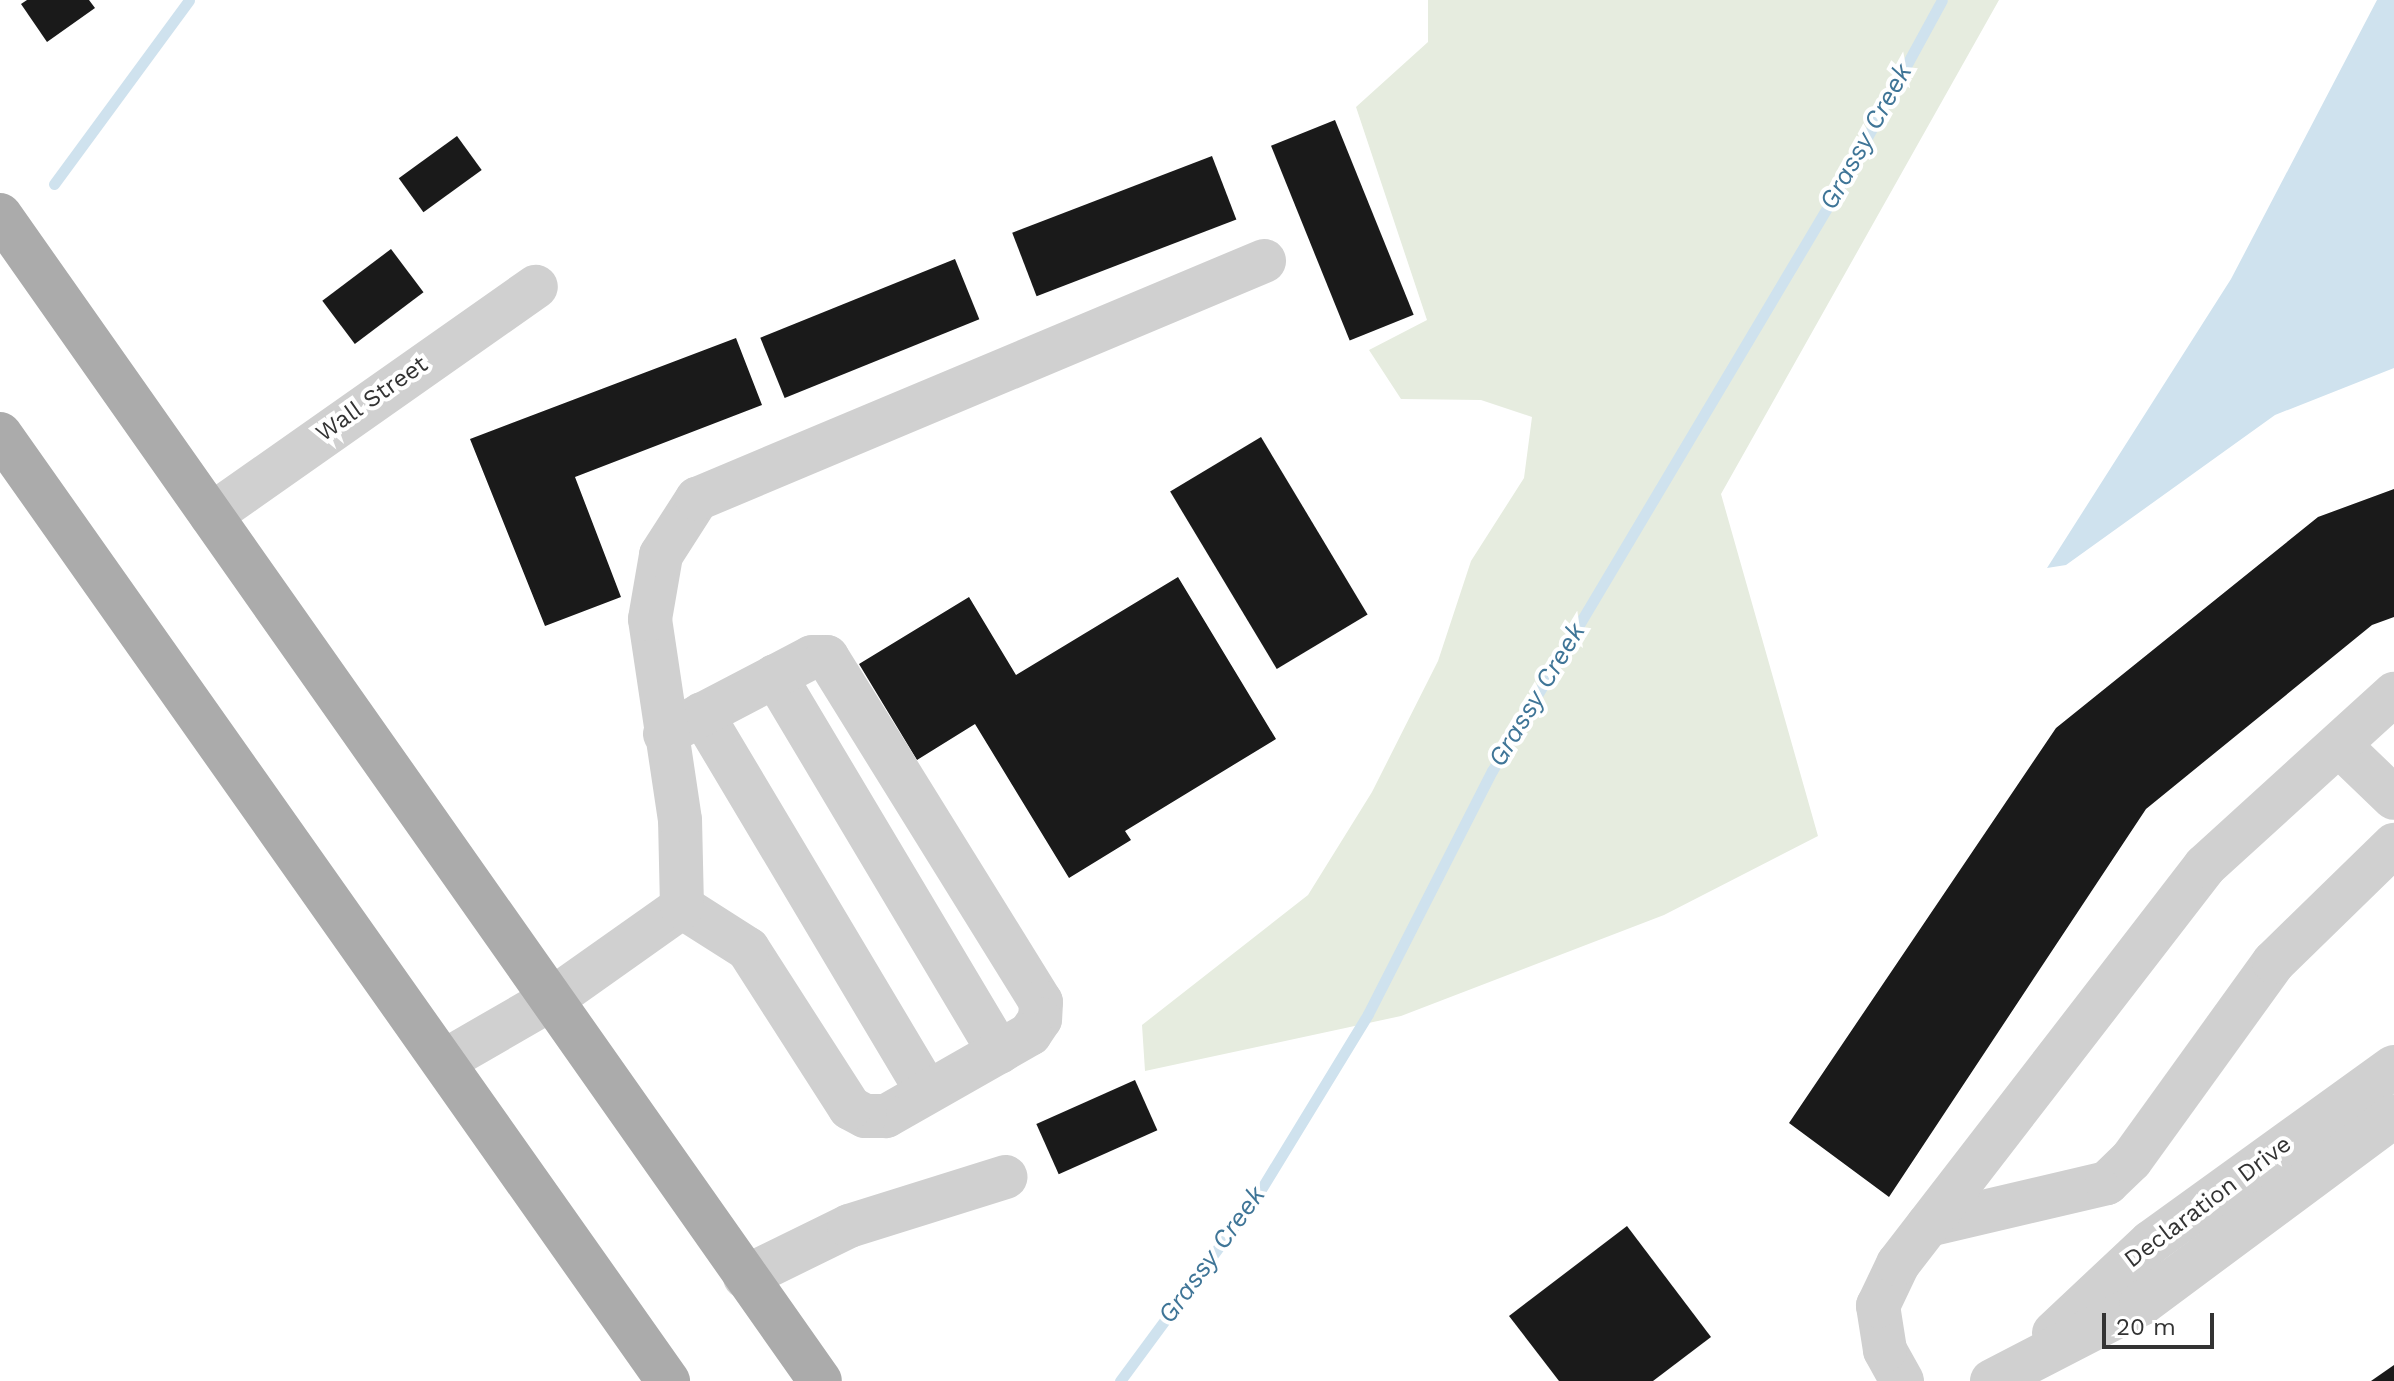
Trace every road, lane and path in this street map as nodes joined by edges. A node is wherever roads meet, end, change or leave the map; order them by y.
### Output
1 (0, 215) edge
2 (1264, 261) dead end
3 (536, 287) dead end
4 (0, 434) edge
5 (211, 515) junction
6 (775, 676) junction
7 (2394, 694) edge
8 (683, 724) junction
9 (2339, 745) junction
10 (2394, 798) edge
11 (2394, 845) edge
12 (682, 907) junction
13 (555, 997) junction
14 (999, 1052) junction
15 (446, 1060) junction
16 (2394, 1067) edge
17 (927, 1092) junction
18 (2394, 1116) edge
19 (1005, 1177) dead end
20 (1928, 1225) junction
21 (745, 1277) junction
22 (2036, 1352) junction
23 (668, 1381) edge
24 (820, 1381) edge
25 (1902, 1381) edge
26 (1992, 1381) edge

1 - 5 main road
2 - 8 street
3 - 5 street, Wall Street
4 - 15 main road
5 - 13 main road
6 - 8 street
6 - 14 street
6 - 14 street
7 - 9 street
8 - 12 street
8 - 17 street
9 - 10 street
9 - 20 street
11 - 20 street
12 - 13 street
12 - 17 street
13 - 15 street
13 - 21 main road
14 - 17 street
15 - 23 main road
16 - 22 street, Declaration Drive
18 - 22 street, Declaration Drive
19 - 21 street
20 - 25 street
21 - 24 main road
22 - 26 street, Declaration Drive

